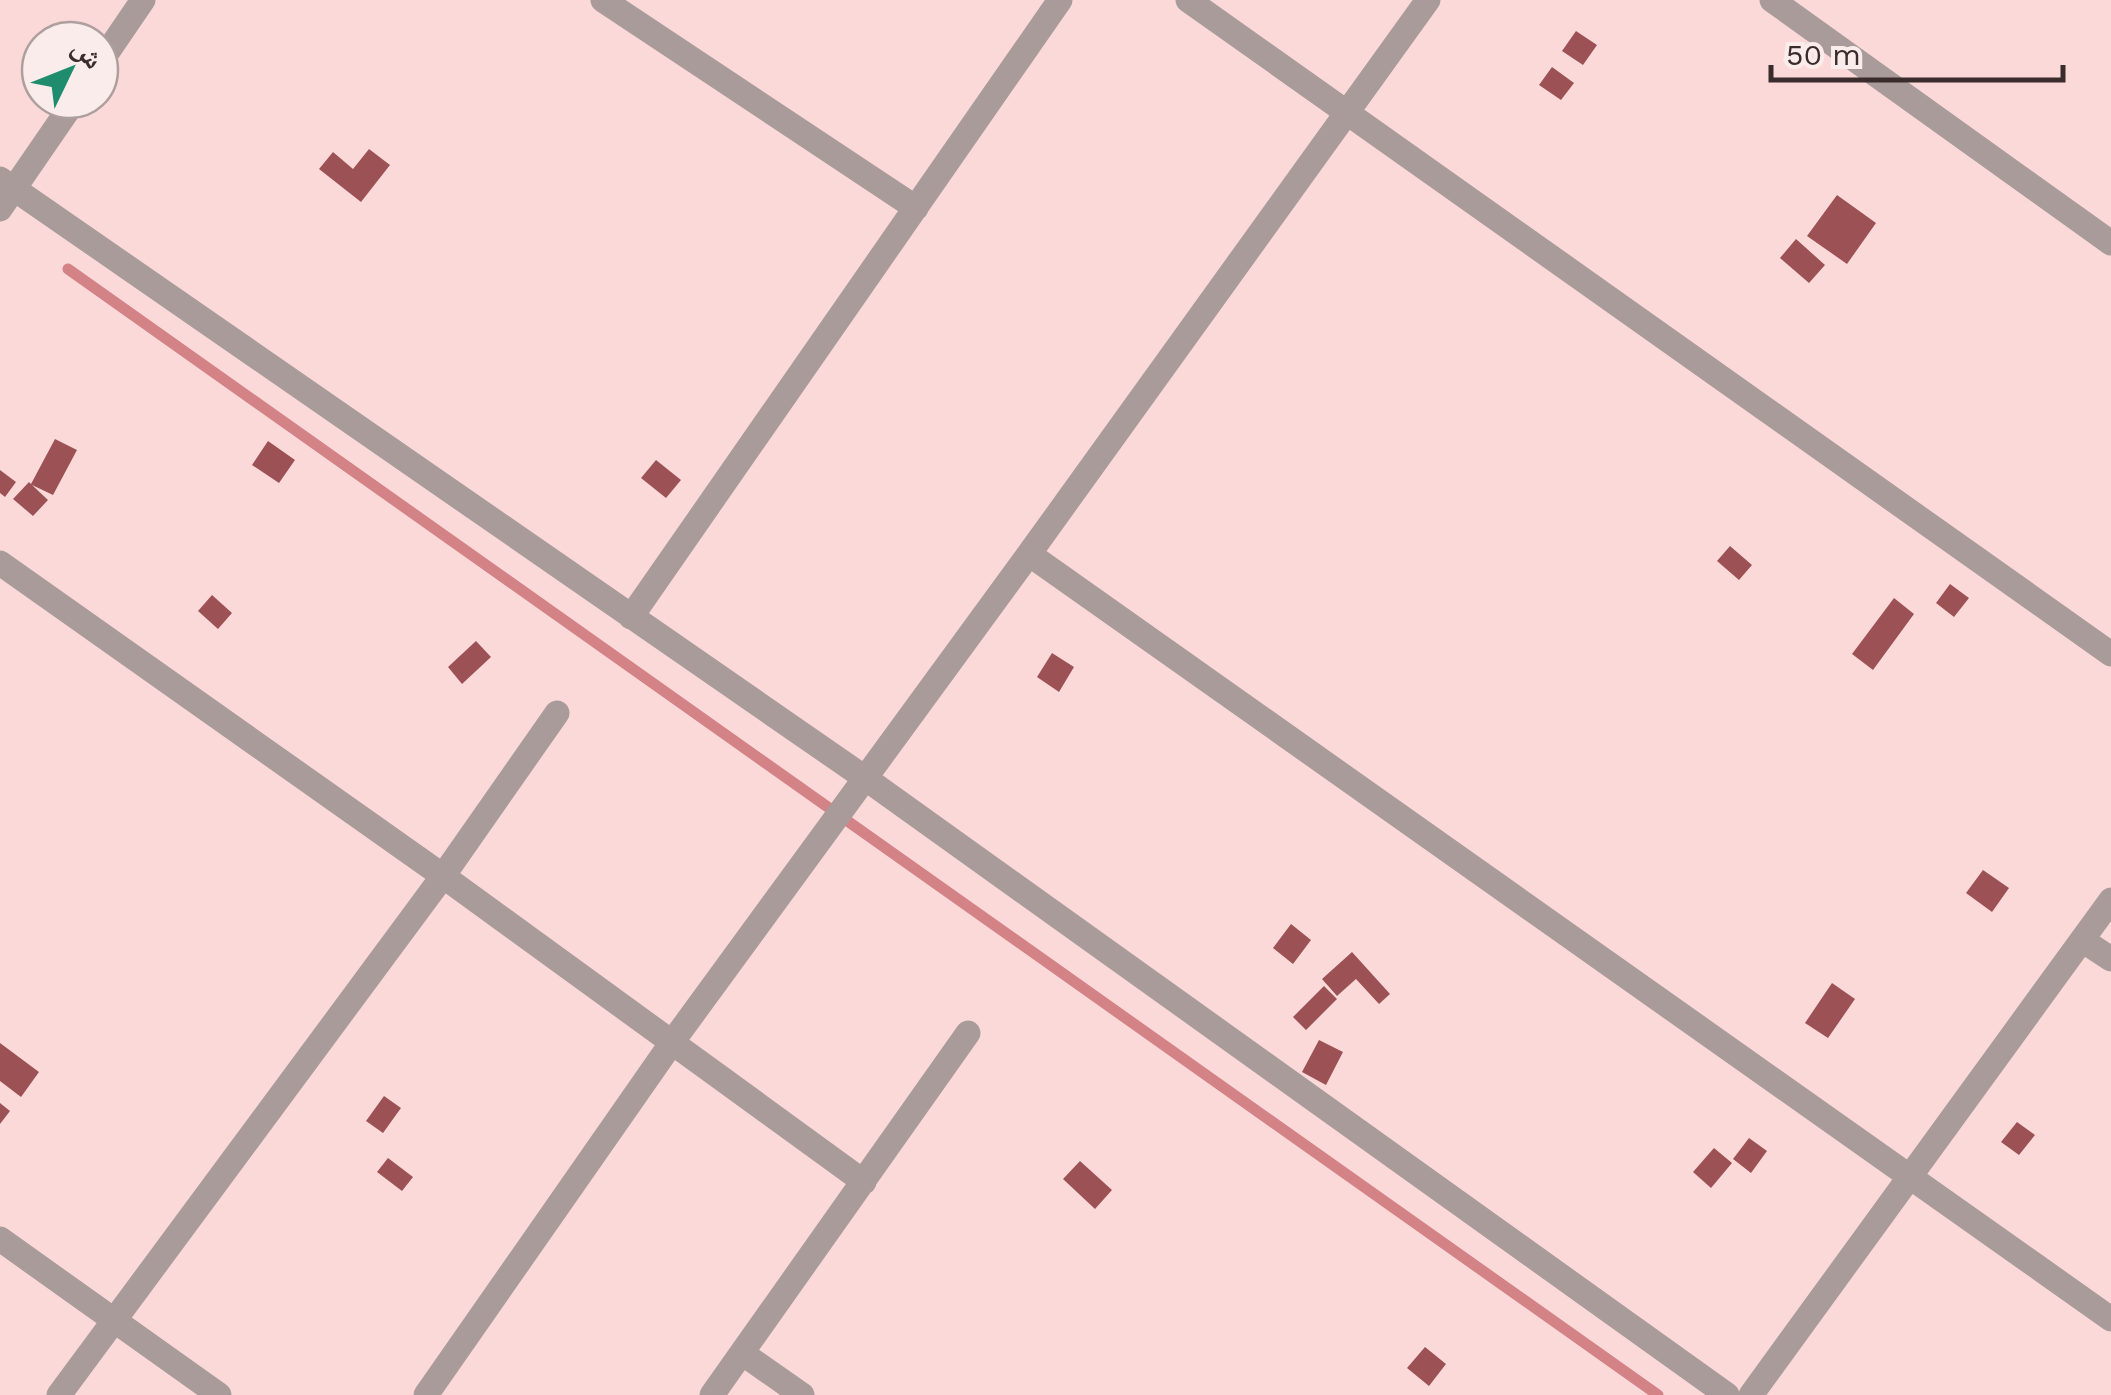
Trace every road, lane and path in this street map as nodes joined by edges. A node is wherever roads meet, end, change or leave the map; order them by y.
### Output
1 (144, 0) edge
2 (603, 0) edge
3 (1060, 0) edge
4 (1188, 0) edge
5 (1428, 0) edge
6 (1772, 0) edge
7 (120, 34) edge
8 (1348, 111) junction
9 (60, 120) edge
10 (5, 192) edge
11 (916, 208) junction
12 (2111, 243) edge
13 (1029, 554) junction
14 (0, 563) edge
15 (631, 617) junction
16 (2111, 654) edge
17 (556, 712) dead end
18 (865, 778) junction
19 (443, 876) junction
20 (2111, 900) edge
21 (2082, 940) junction
22 (2111, 960) edge
23 (968, 1033) dead end
24 (673, 1041) junction
25 (1908, 1176) junction
26 (864, 1182) junction
27 (0, 1238) edge
28 (2111, 1319) edge
29 (116, 1321) junction
30 (742, 1353) junction
31 (59, 1395) edge
32 (219, 1395) edge
33 (426, 1395) edge
34 (712, 1395) edge
35 (802, 1395) edge
36 (1728, 1395) edge
37 (1750, 1395) edge

1 - 7 street
2 - 11 street
3 - 11 street
4 - 8 street
5 - 8 street
6 - 12 street
8 - 13 street
8 - 16 street
9 - 10 street
10 - 15 street
11 - 15 street
13 - 18 street
13 - 25 street
14 - 19 street
15 - 18 street
17 - 19 street
18 - 24 street
18 - 36 street
19 - 24 street
19 - 29 street
20 - 21 street
21 - 22 street
21 - 25 street
23 - 26 street
24 - 26 street
24 - 33 street
25 - 28 street
25 - 37 street
26 - 30 street
27 - 29 street
29 - 31 street
29 - 32 street
30 - 34 street
30 - 35 street

